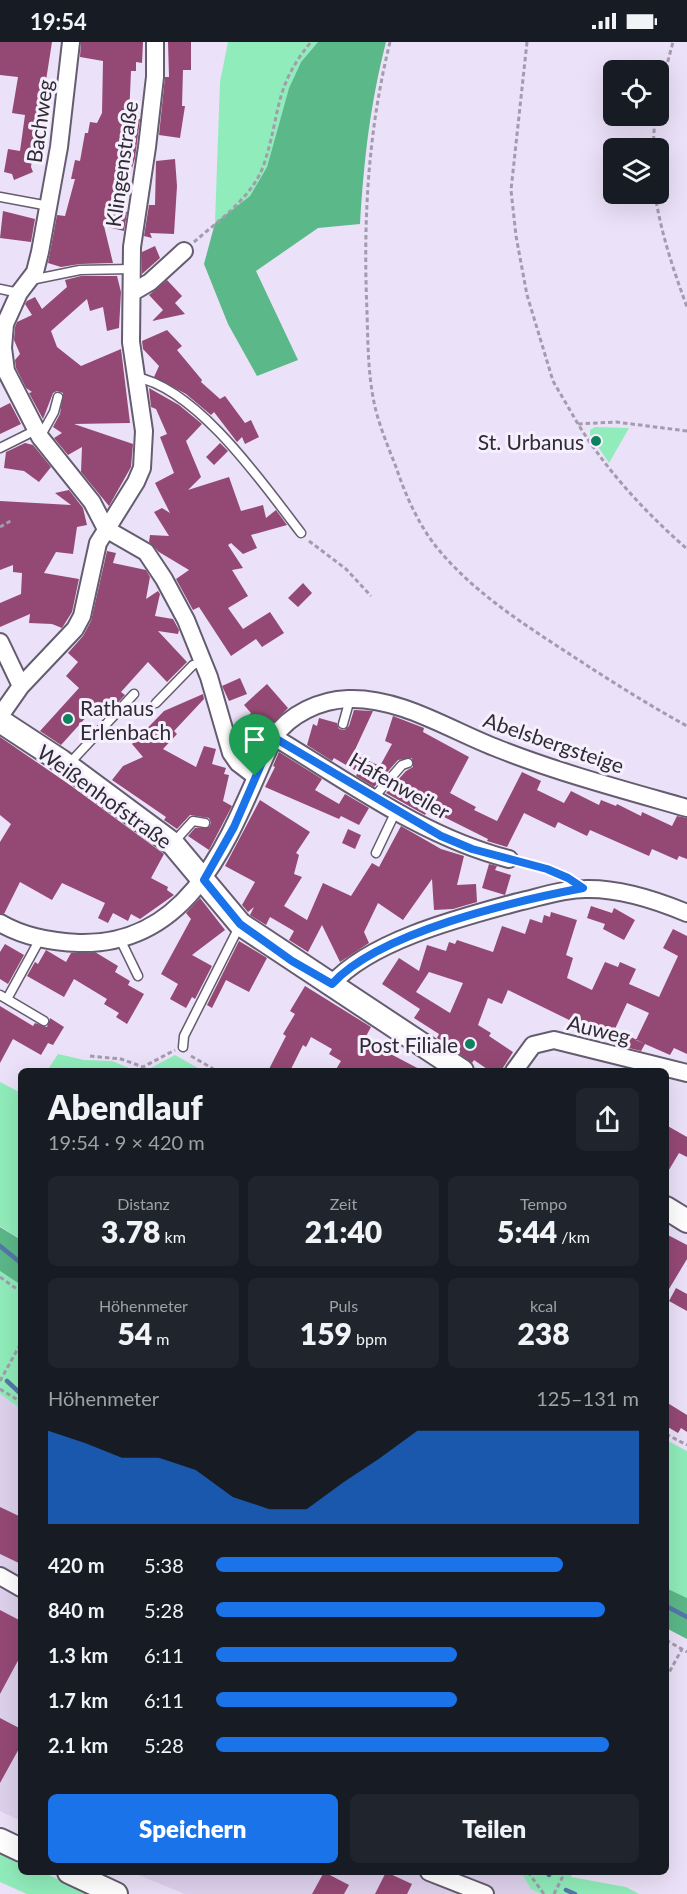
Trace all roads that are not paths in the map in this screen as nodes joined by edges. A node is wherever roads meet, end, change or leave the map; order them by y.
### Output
1 (71, 42) edge
2 (154, 42) edge
3 (0, 197) edge
4 (49, 206) junction
5 (184, 251) road end
6 (131, 269) junction
7 (24, 287) junction
8 (0, 289) edge
9 (133, 292) junction
10 (135, 377) junction
11 (58, 397) dead end
12 (38, 434) junction
13 (0, 447) edge
14 (106, 529) junction
15 (301, 533) road end
16 (0, 642) edge
17 (203, 662) junction
18 (21, 686) junction
19 (134, 694) dead end
20 (350, 699) junction
21 (156, 703) dead end
22 (0, 716) edge
23 (0, 721) edge
24 (343, 724) dead end
25 (273, 737) junction
26 (408, 764) dead end
27 (68, 766) junction
28 (255, 776) junction
29 (374, 797) junction
30 (687, 808) edge
31 (396, 810) junction
32 (206, 823) dead end
33 (173, 844) junction
34 (376, 852) dead end
35 (509, 859) road end
36 (204, 880) junction
37 (687, 913) edge
38 (0, 924) edge
39 (240, 924) junction
40 (40, 939) junction
41 (120, 939) junction
42 (138, 976) dead end
43 (332, 984) junction
44 (3, 997) edge
45 (44, 1021) dead end
46 (183, 1047) road end
47 (458, 1068) edge
48 (516, 1068) edge
49 (667, 1068) edge
50 (669, 1069) edge
51 (687, 1073) edge
52 (669, 1210) edge
53 (687, 1221) edge
54 (0, 1576) edge
55 (18, 1586) edge
56 (0, 1840) edge
57 (18, 1849) edge
58 (75, 1875) edge
59 (437, 1875) edge
60 (116, 1894) edge
61 (485, 1894) edge

1 - 4 street, Bachweg
2 - 6 street, Klingenstraße
3 - 4 lane
4 - 7 street, Bachweg
5 - 9 street
6 - 7 lane
6 - 9 street, Klingenstraße
7 - 8 lane
7 - 12 street, Bachweg
9 - 10 street, Klingenstraße
10 - 14 street, Klingenstraße
10 - 15 lane
11 - 12 lane
12 - 13 lane
12 - 14 street, Bachweg
14 - 17 street
14 - 18 street, Klingenstraße
16 - 18 street
17 - 21 lane
17 - 28 street
18 - 22 street, Klingenstraße
19 - 27 lane
20 - 24 lane
20 - 25 street
20 - 30 street, Abelsbergsteige
23 - 27 street, Weißenhofstraße
25 - 28 street
25 - 29 street, Hafenweiler
26 - 29 lane
27 - 33 street, Weißenhofstraße
28 - 36 street
29 - 31 street, Hafenweiler
31 - 34 lane
31 - 35 street, Hafenweiler
32 - 33 lane
33 - 36 street, Weißenhofstraße
36 - 39 street, Weißenhofstraße
36 - 41 street
37 - 43 street
38 - 40 street
39 - 43 street, Weißenhofstraße
39 - 46 lane
40 - 41 street
40 - 44 lane
41 - 42 lane
43 - 47 street, Weißenhofstraße
44 - 45 lane
48 - 49 street, Auweg
50 - 51 street, Auweg
52 - 53 street
54 - 55 street
56 - 57 street
58 - 60 street
59 - 61 street

